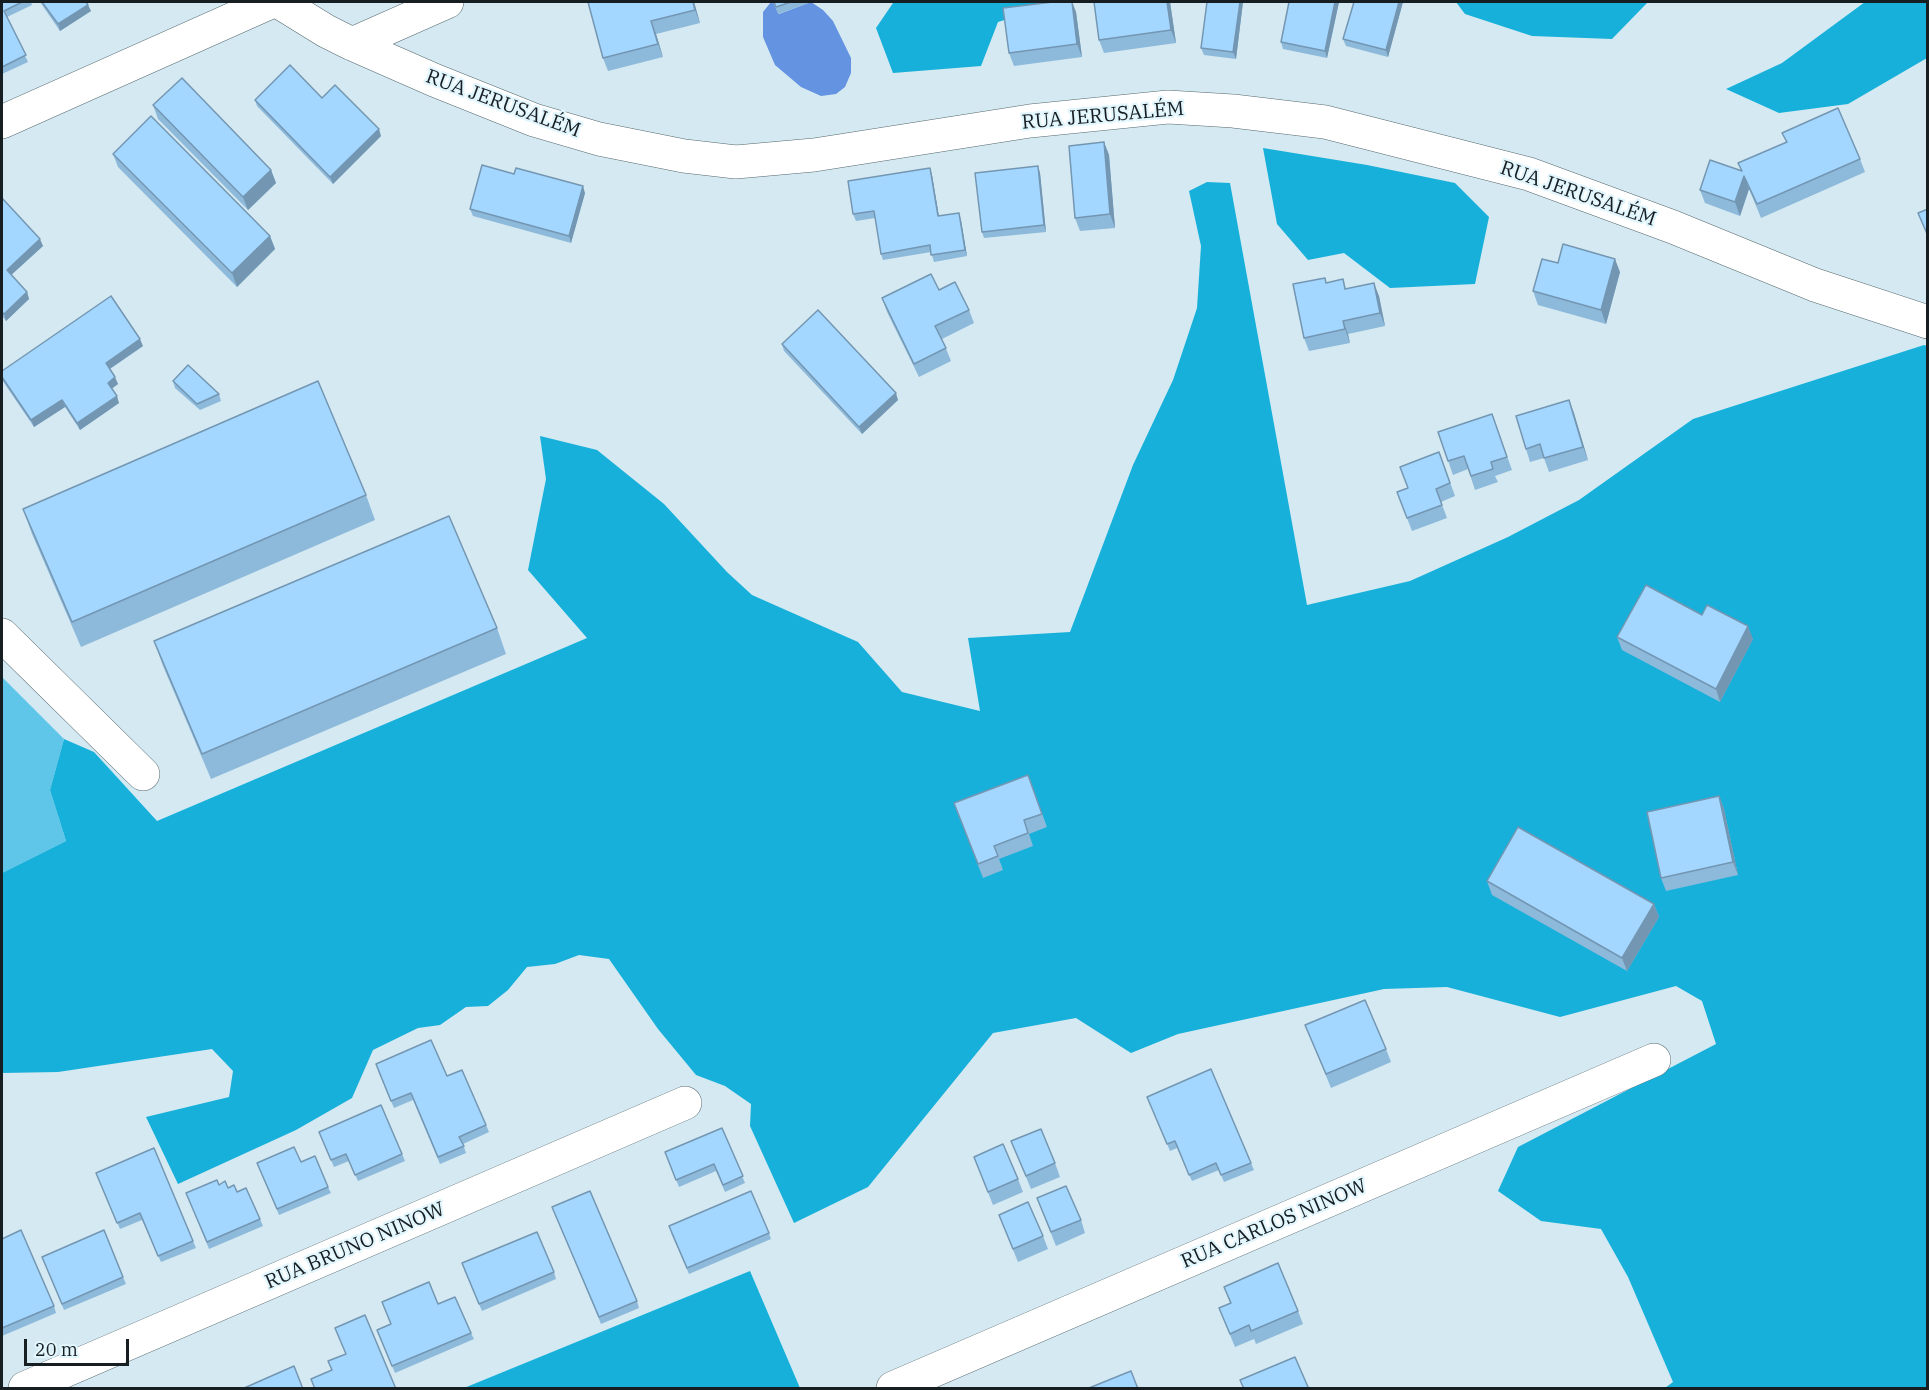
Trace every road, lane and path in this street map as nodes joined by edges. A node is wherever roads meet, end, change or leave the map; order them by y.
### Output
1 (271, 2) edge
2 (279, 2) edge
3 (447, 2) edge
4 (352, 44) junction
5 (2, 122) edge
6 (1928, 322) edge
7 (2, 635) edge
8 (143, 774) dead end
9 (1654, 1060) dead end
10 (685, 1103) dead end
11 (25, 1389) edge
12 (893, 1389) edge

1 - 5 street
2 - 4 street, RUA JERUSALÉM
3 - 4 street
4 - 6 street, RUA JERUSALÉM
7 - 8 street
9 - 12 street, RUA CARLOS NINOW
10 - 11 street, RUA BRUNO NINOW

